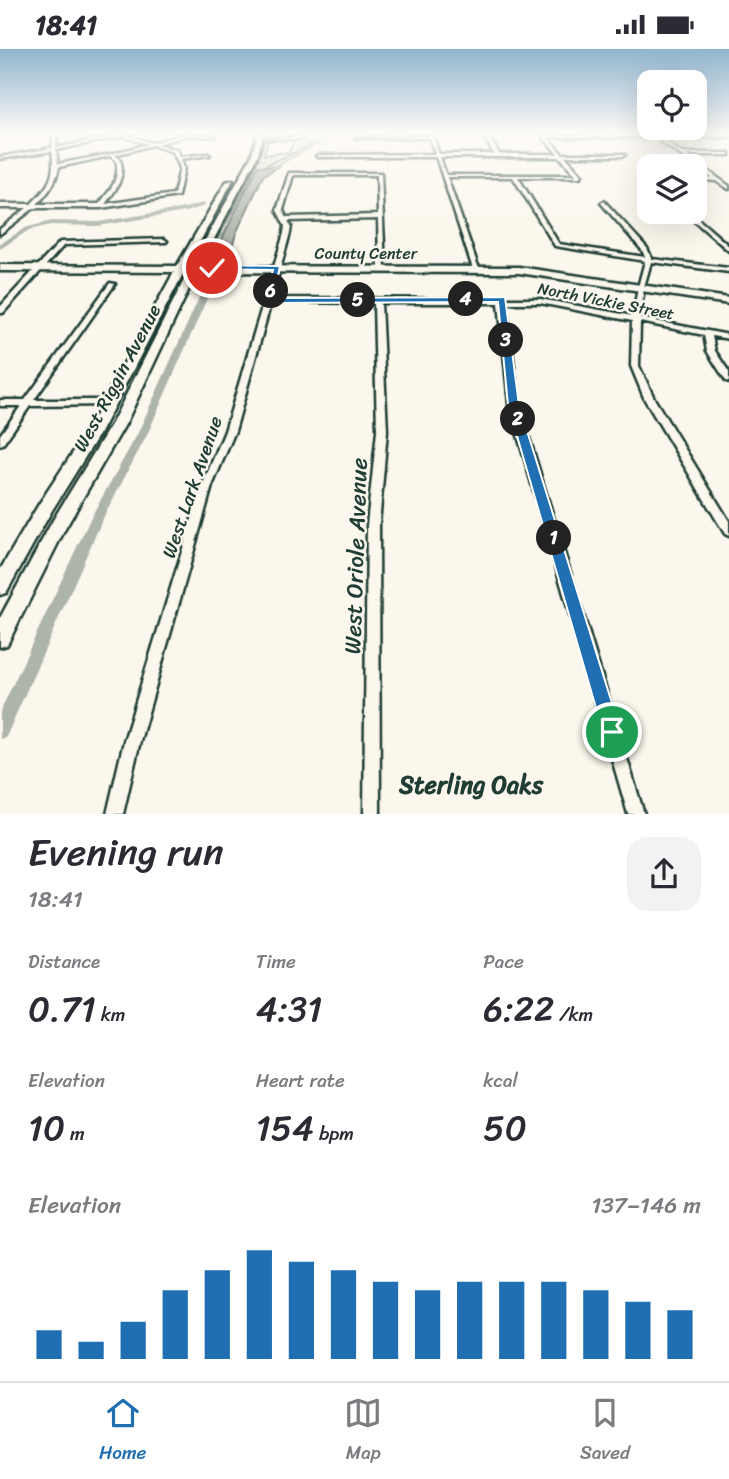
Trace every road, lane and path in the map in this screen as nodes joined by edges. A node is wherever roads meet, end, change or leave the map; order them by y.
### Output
1 (55, 169) edge
2 (121, 169) edge
3 (181, 169) edge
4 (238, 169) edge
5 (248, 169) edge
6 (443, 169) edge
7 (573, 169) edge
8 (707, 173) edge
9 (446, 176) junction
10 (515, 176) junction
11 (707, 180) edge
12 (718, 181) junction
13 (729, 182) edge
14 (729, 188) edge
15 (604, 203) dead end
16 (0, 206) edge
17 (31, 206) junction
18 (101, 206) junction
19 (380, 217) junction
20 (284, 219) junction
21 (701, 224) edge
22 (0, 232) edge
23 (164, 241) dead end
24 (729, 249) edge
25 (649, 259) junction
26 (0, 268) edge
27 (38, 268) junction
28 (182, 268) junction
29 (197, 268) junction
30 (277, 268) junction
31 (382, 269) junction
32 (476, 269) junction
33 (729, 269) edge
34 (112, 284) dead end
35 (641, 287) junction
36 (502, 299) junction
37 (268, 300) junction
38 (377, 300) junction
39 (729, 301) edge
40 (0, 311) edge
41 (636, 320) junction
42 (708, 334) junction
43 (729, 337) edge
44 (729, 379) edge
45 (0, 403) edge
46 (28, 403) junction
47 (110, 403) junction
48 (0, 442) edge
49 (71, 505) junction
50 (729, 531) edge
51 (0, 587) edge
52 (0, 638) edge
53 (116, 814) edge
54 (372, 814) edge
55 (636, 814) edge

1 - 17 street
2 - 18 street
3 - 18 street
4 - 28 main road, West Riggin Avenue
5 - 29 main road, West Riggin Avenue
6 - 9 street
7 - 10 street
8 - 12 street
9 - 10 street
9 - 32 street
10 - 25 street
11 - 12 street
12 - 13 street
12 - 14 street
15 - 25 street
16 - 17 street
17 - 18 street
17 - 22 street
19 - 20 street
19 - 20 street, West Lark Avenue
19 - 31 street
20 - 30 street, West Lark Avenue
21 - 24 street
23 - 27 street
25 - 33 street
25 - 35 street
26 - 27 main road, County Center
27 - 28 main road, County Center
27 - 40 street
28 - 29 main road, County Center
28 - 47 main road, West Riggin Avenue
29 - 30 main road, County Center
29 - 49 main road, West Riggin Avenue
30 - 31 main road, County Center
30 - 37 street, West Lark Avenue
31 - 32 main road, County Center
32 - 35 main road, County Center
34 - 46 street
35 - 39 main road, County Center
35 - 41 street
36 - 38 street, North Vickie Street
36 - 41 street, North Vickie Street
36 - 55 street
37 - 38 street, North Vickie Street
37 - 53 street, West Lark Avenue
38 - 54 street, West Oriole Avenue
41 - 42 street, North Vickie Street
41 - 50 street
42 - 43 street, North Vickie Street
42 - 44 street
45 - 46 street
46 - 47 street
46 - 48 street
47 - 49 main road
47 - 51 main road, West Riggin Avenue
49 - 52 main road, West Riggin Avenue

